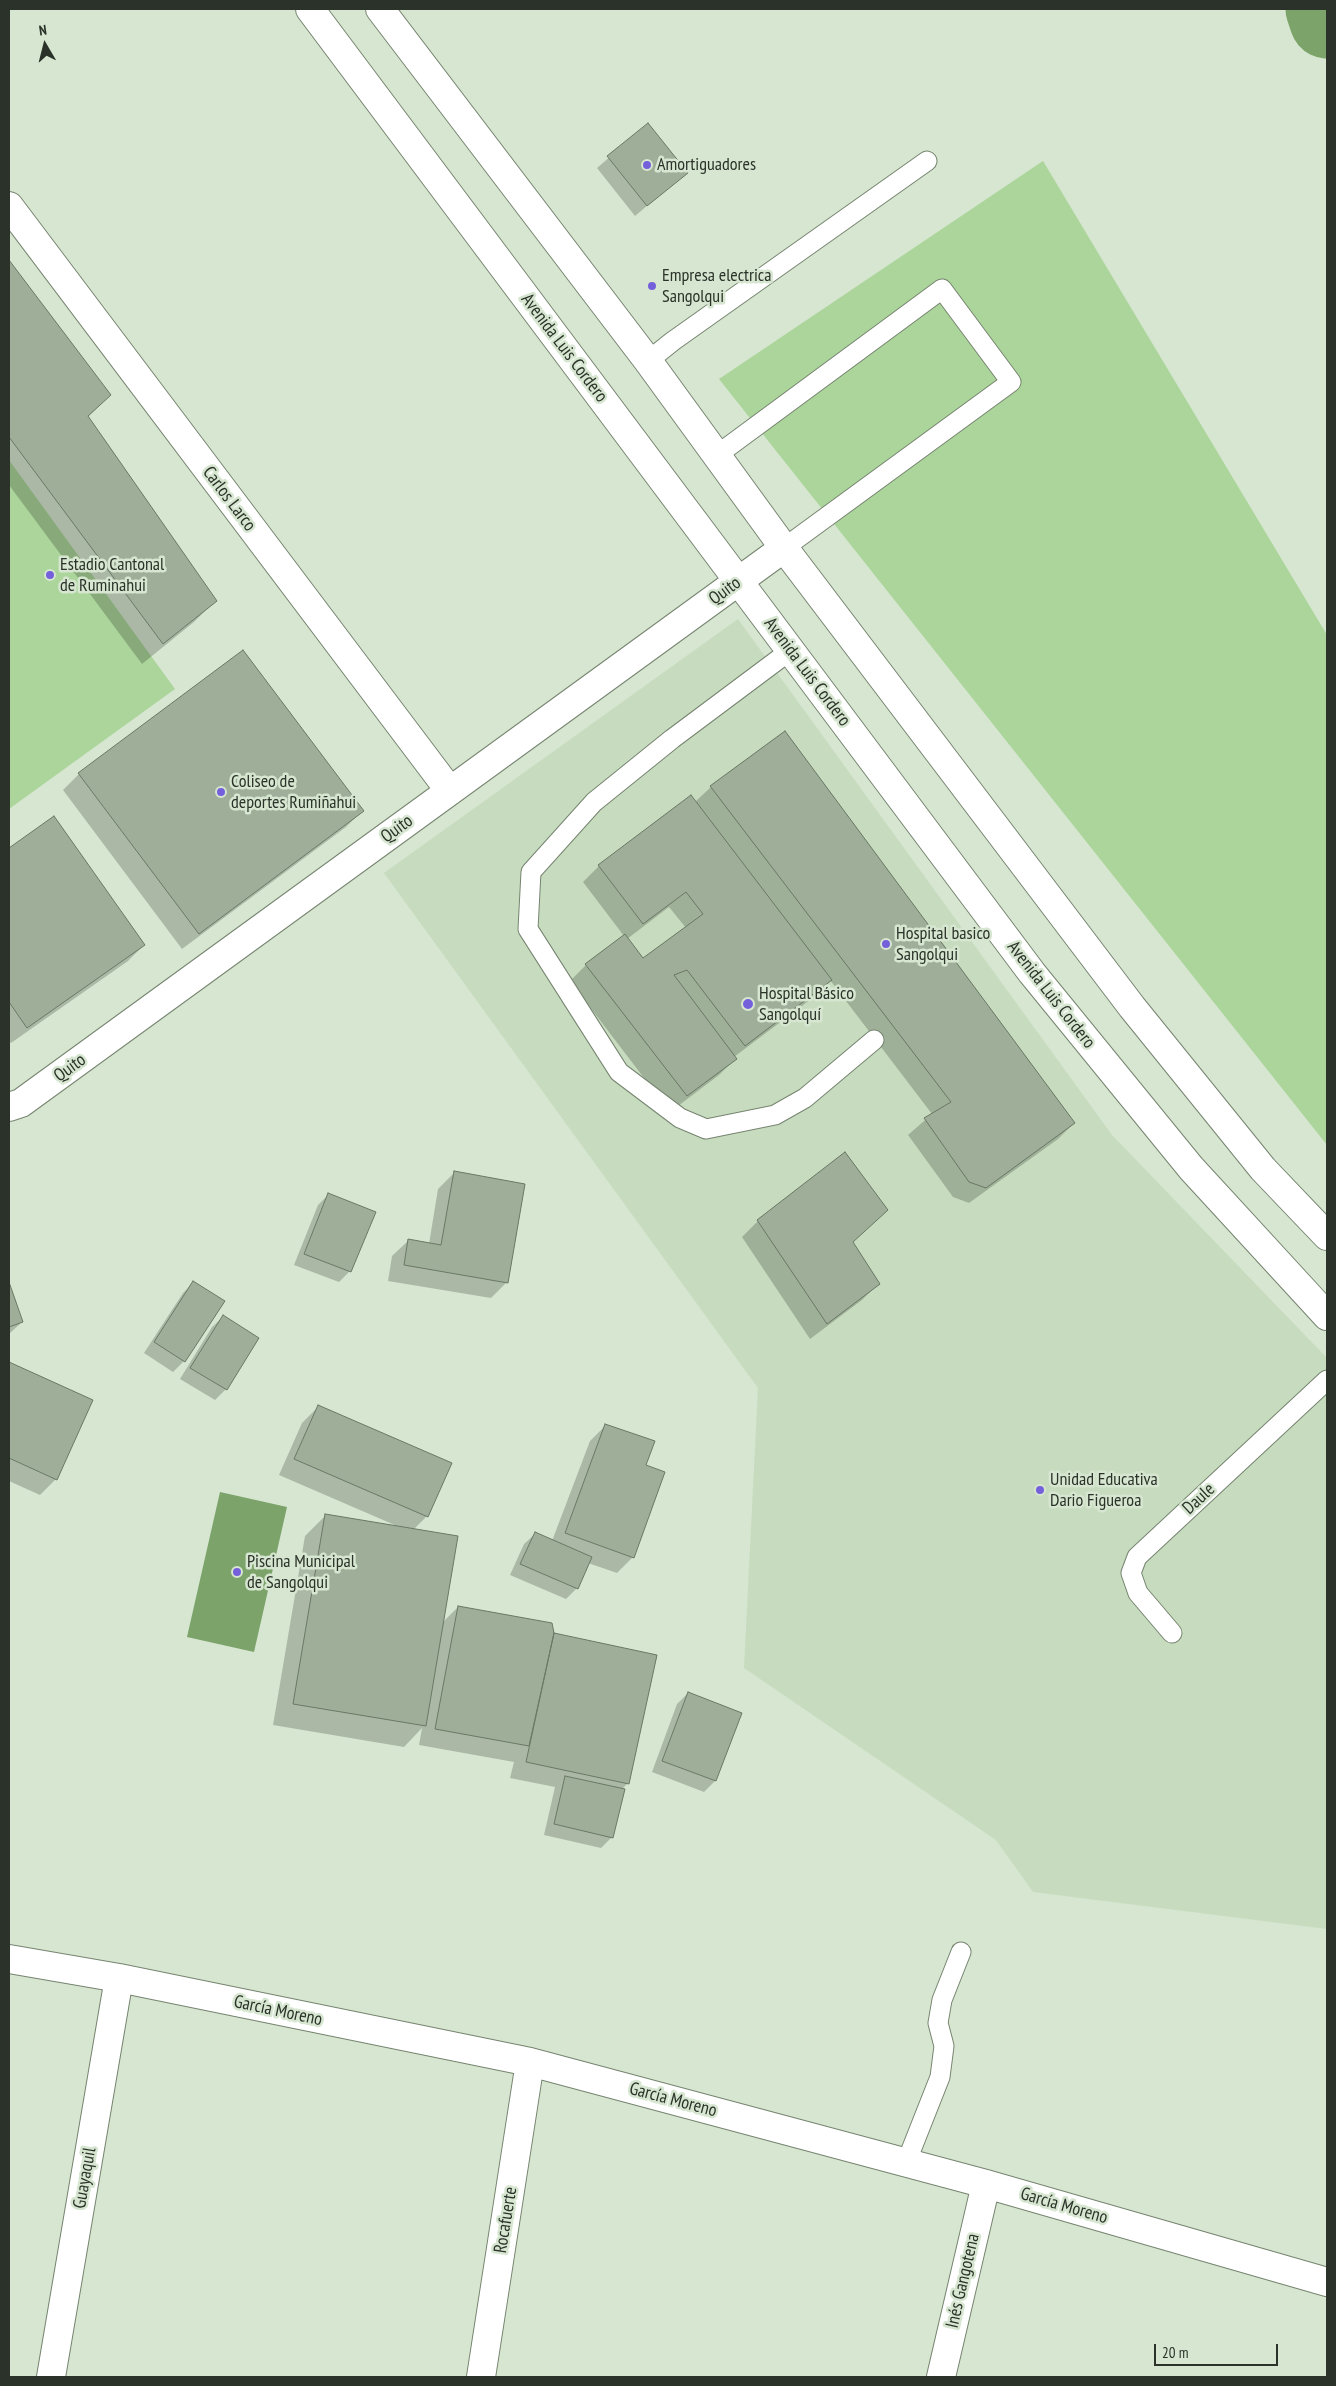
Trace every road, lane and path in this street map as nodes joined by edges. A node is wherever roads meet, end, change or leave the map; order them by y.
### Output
1 (310, 9) edge
2 (380, 9) edge
3 (927, 161) dead end
4 (9, 206) edge
5 (648, 361) junction
6 (716, 455) junction
7 (784, 548) junction
8 (739, 580) junction
9 (792, 650) junction
10 (450, 791) junction
11 (874, 1040) dead end
12 (9, 1107) edge
13 (1327, 1236) edge
14 (1327, 1316) edge
15 (1327, 1380) edge
16 (1172, 1633) dead end
17 (961, 1952) dead end
18 (9, 1959) edge
19 (119, 1978) junction
20 (530, 2062) junction
21 (906, 2163) junction
22 (986, 2184) junction
23 (1327, 2282) edge
24 (51, 2377) edge
25 (481, 2377) edge
26 (941, 2377) edge

1 - 8 street, Avenida Luis Cordero
2 - 5 street
3 - 5 lane
4 - 10 street, Carlos Larco
5 - 6 street
6 - 7 street
6 - 7 lane
7 - 8 street, Quito
7 - 13 street
8 - 9 street, Avenida Luis Cordero
8 - 10 street, Quito
9 - 11 lane
9 - 14 street, Avenida Luis Cordero
10 - 12 street, Quito
15 - 16 lane, Daule
17 - 21 lane
18 - 19 street, García Moreno
19 - 20 street, García Moreno
19 - 24 street, Guayaquil
20 - 21 street, García Moreno
20 - 25 street, Rocafuerte
21 - 22 street, García Moreno
22 - 23 street, García Moreno
22 - 26 street, Inés Gangotena

